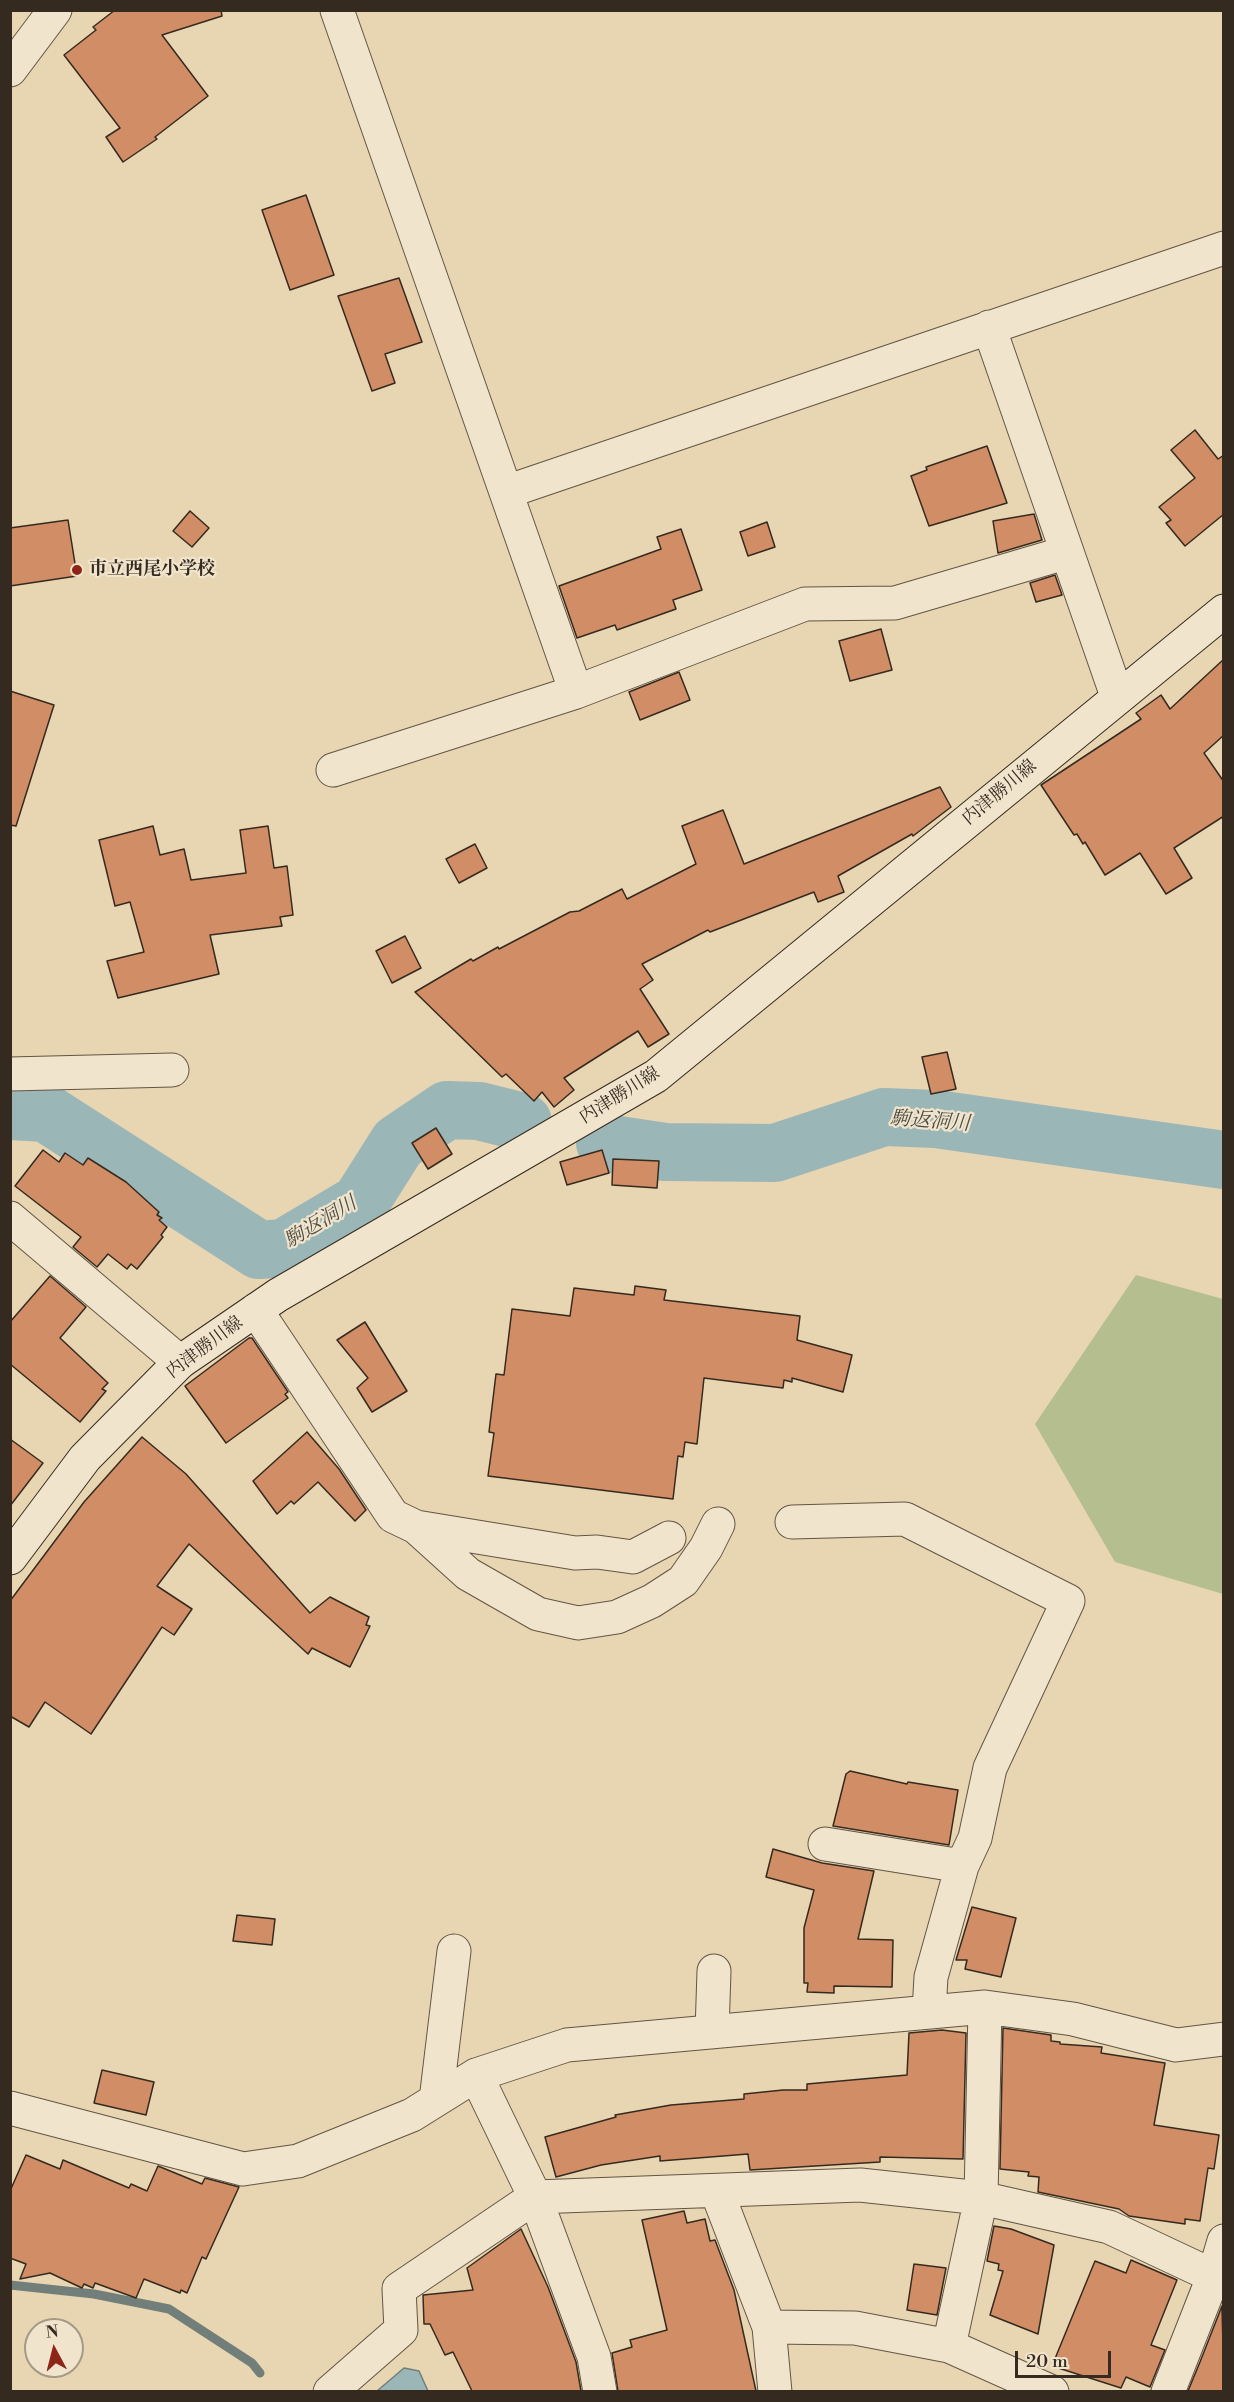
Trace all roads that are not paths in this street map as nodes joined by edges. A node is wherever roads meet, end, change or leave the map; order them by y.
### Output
1 (55, 10) edge
2 (337, 10) edge
3 (10, 70) edge
4 (1224, 248) edge
5 (989, 327) junction
6 (506, 492) junction
7 (1065, 553) junction
8 (1224, 611) edge
9 (576, 692) junction
10 (1117, 696) junction
11 (333, 770) dead end
12 (172, 1070) dead end
13 (10, 1074) edge
14 (10, 1218) edge
15 (256, 1310) junction
16 (180, 1362) junction
17 (792, 1522) dead end
18 (718, 1524) dead end
19 (416, 1527) junction
20 (669, 1538) dead end
21 (10, 1558) edge
22 (825, 1844) dead end
23 (962, 1866) junction
24 (454, 1951) dead end
25 (714, 1971) dead end
26 (985, 2007) junction
27 (929, 2011) junction
28 (712, 2032) junction
29 (1224, 2039) edge
30 (476, 2074) junction
31 (436, 2100) junction
32 (10, 2108) edge
33 (717, 2192) junction
34 (535, 2197) junction
35 (981, 2199) junction
36 (1224, 2241) edge
37 (1219, 2278) edge
38 (769, 2327) junction
39 (949, 2346) junction
40 (330, 2391) edge
41 (600, 2391) edge
42 (775, 2391) edge
43 (1052, 2391) edge
44 (1168, 2391) edge

1 - 3 street
2 - 6 street
4 - 5 street
5 - 6 street
5 - 7 street
6 - 9 street
7 - 9 street
7 - 10 street
8 - 10 street, 内津勝川線
9 - 11 street
10 - 15 street, 内津勝川線
12 - 13 street
14 - 16 street
15 - 16 street, 内津勝川線
15 - 19 street
16 - 21 street, 内津勝川線
17 - 23 street
18 - 19 street
19 - 20 street
22 - 23 street
23 - 27 street
24 - 31 street
25 - 28 street
26 - 27 street
26 - 29 street
26 - 35 street
27 - 28 street
28 - 30 street
30 - 31 street
30 - 34 street
31 - 32 street
33 - 34 street
33 - 35 street
33 - 38 street
34 - 40 street
34 - 41 street
35 - 37 street
35 - 39 street
36 - 37 street
37 - 44 street
38 - 39 street
38 - 42 street
39 - 43 street

